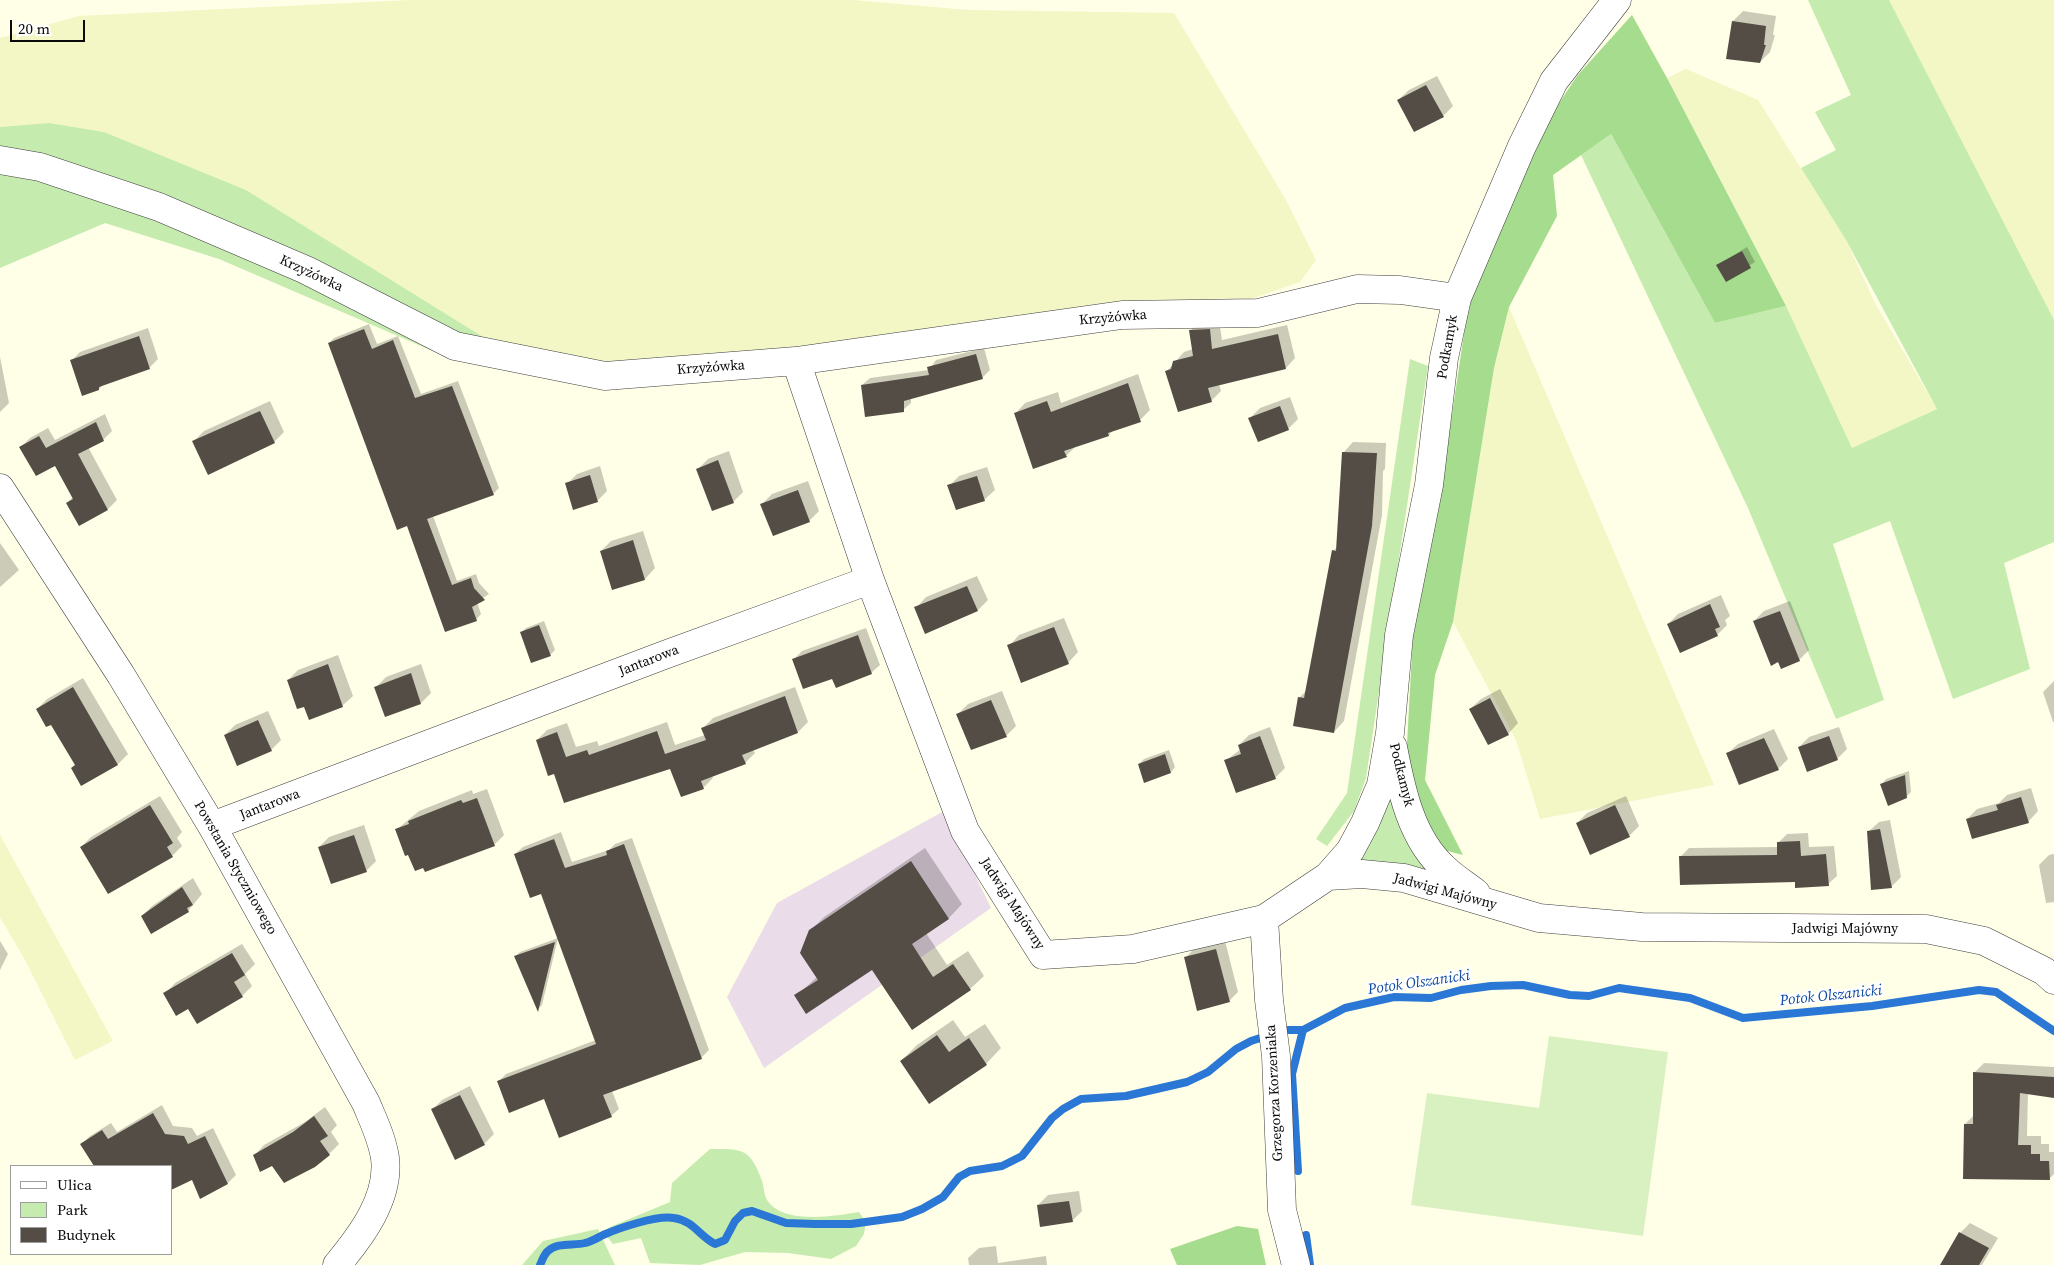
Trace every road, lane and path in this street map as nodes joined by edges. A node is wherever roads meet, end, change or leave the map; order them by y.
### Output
1 (1617, 0) edge
2 (0, 160) edge
3 (1457, 298) junction
4 (796, 361) junction
5 (0, 488) edge
6 (870, 580) junction
7 (1390, 733) junction
8 (212, 826) junction
9 (1328, 876) junction
10 (1491, 904) junction
11 (1264, 919) junction
12 (2054, 980) edge
13 (337, 1265) edge
14 (1296, 1265) edge

1 - 3 street, Podkamyk
2 - 4 street, Krzyżówka
3 - 4 street, Krzyżówka
3 - 7 street, Podkamyk
4 - 6 street
5 - 8 street, Powstania Styczniowego
6 - 8 street, Jantarowa
6 - 11 street, Jadwigi Majówny
7 - 9 street, Podkamyk
7 - 10 street, Podkamyk
8 - 13 street, Powstania Styczniowego
9 - 10 street, Jadwigi Majówny
9 - 11 street, Jadwigi Majówny
10 - 12 street, Jadwigi Majówny
11 - 14 street, Grzegorza Korzeniaka

